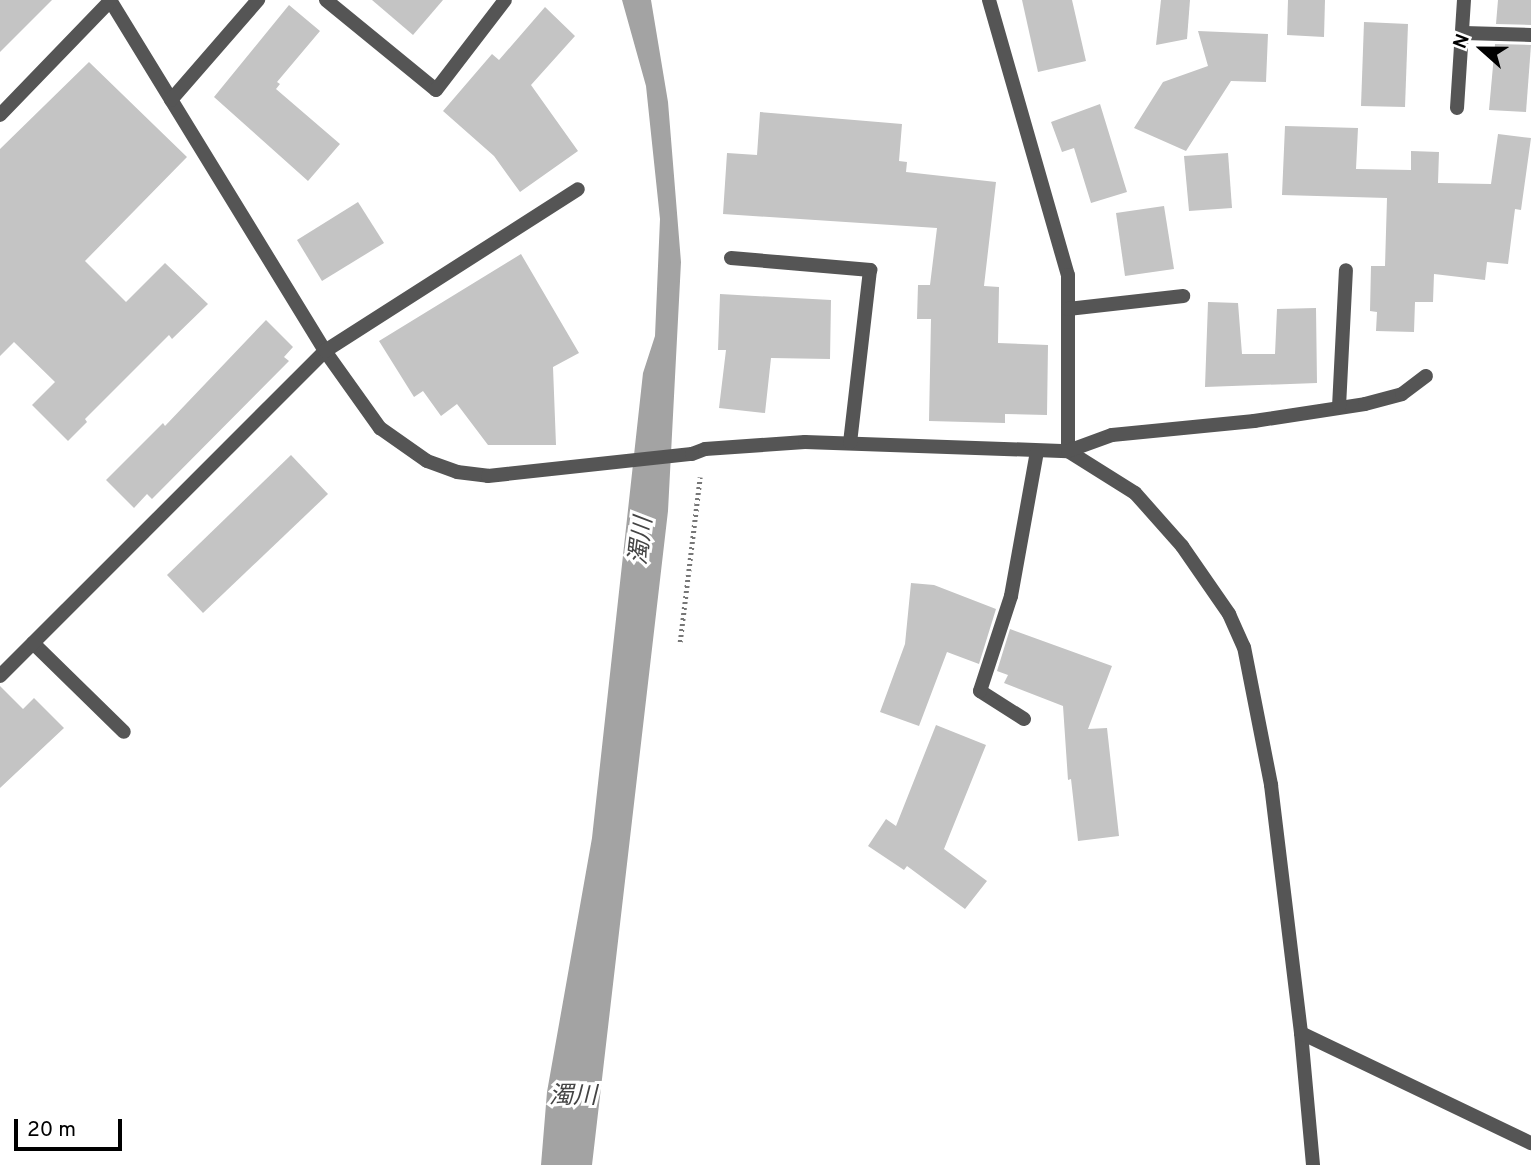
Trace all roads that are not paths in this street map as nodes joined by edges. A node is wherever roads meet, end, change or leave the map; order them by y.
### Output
1 (111, 0) edge
2 (258, 0) edge
3 (326, 0) edge
4 (505, 0) edge
5 (989, 0) edge
6 (1464, 0) edge
7 (1464, 33) junction
8 (1531, 35) edge
9 (171, 100) junction
10 (1457, 108) dead end
11 (0, 115) edge
12 (578, 190) dead end
13 (731, 258) dead end
14 (1346, 270) dead end
15 (1184, 296) dead end
16 (1068, 309) junction
17 (325, 352) junction
18 (1426, 376) dead end
19 (1339, 407) junction
20 (850, 443) junction
21 (1037, 451) junction
22 (1068, 452) junction
23 (33, 643) junction
24 (0, 676) edge
25 (1024, 719) dead end
26 (124, 732) dead end
27 (1301, 1033) junction
28 (1531, 1143) edge
29 (1313, 1165) edge

1 - 9 street
1 - 11 street
2 - 9 street
3 - 4 street
5 - 16 street
6 - 7 street
7 - 8 street
7 - 10 street
9 - 17 street
12 - 17 street
13 - 20 street
14 - 19 street
15 - 16 street
16 - 22 street
17 - 20 street
17 - 23 street
18 - 19 street
19 - 22 street
20 - 21 street
21 - 22 street
21 - 25 street
22 - 27 street
23 - 24 street
23 - 26 street
27 - 28 street
27 - 29 street

